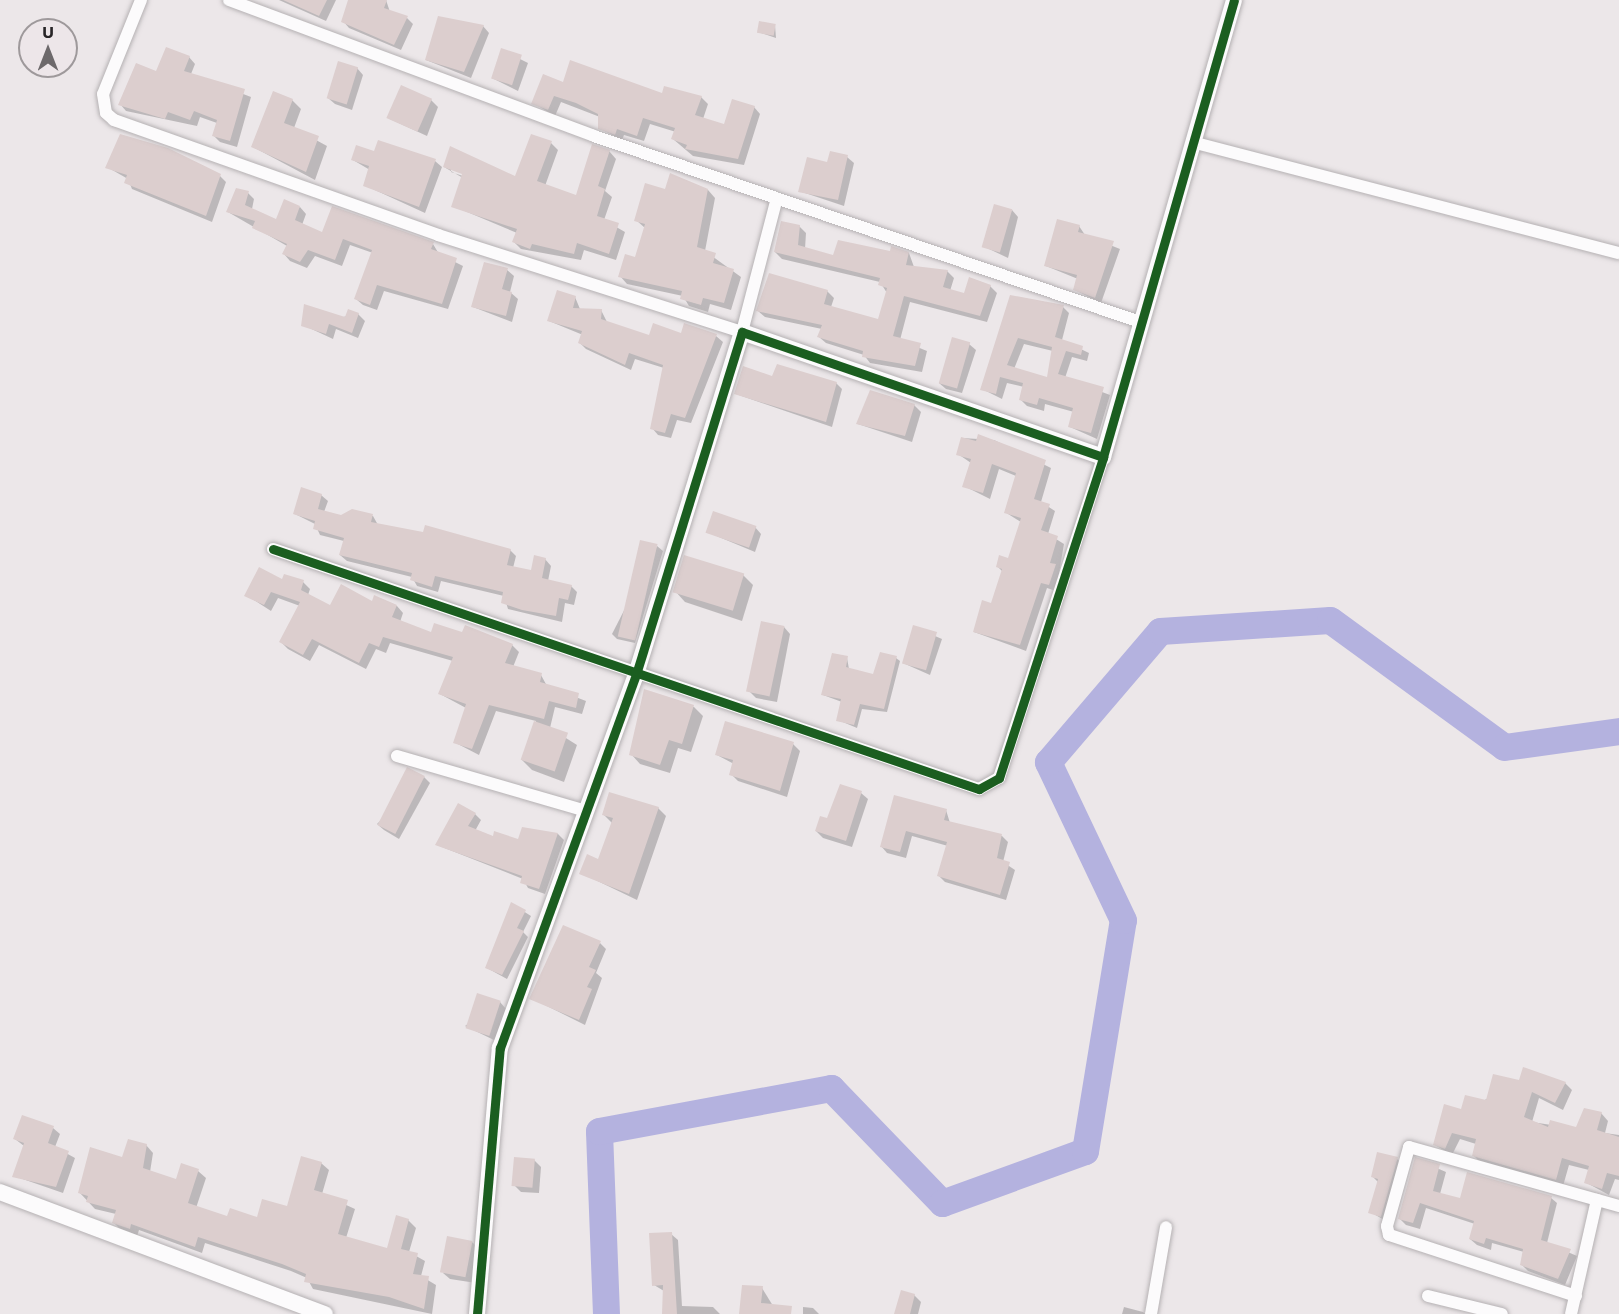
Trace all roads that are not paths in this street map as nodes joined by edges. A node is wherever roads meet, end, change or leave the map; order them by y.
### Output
1 (141, 0) edge
2 (229, 0) edge
3 (1234, 0) edge
4 (1192, 142) junction
5 (777, 198) junction
6 (1619, 253) edge
7 (1143, 323) junction
8 (742, 332) junction
9 (1103, 457) junction
10 (273, 549) dead end
11 (637, 671) junction
12 (397, 756) dead end
13 (586, 811) junction
14 (0, 1192) edge
15 (1597, 1200) junction
16 (1619, 1206) edge
17 (1166, 1227) dead end
18 (1428, 1296) dead end
19 (1576, 1296) junction
20 (325, 1314) edge
21 (477, 1314) edge
22 (1151, 1314) edge
23 (1502, 1314) edge
24 (1571, 1314) edge

1 - 8 street
2 - 5 street
3 - 4 street
4 - 6 street
4 - 7 street
5 - 7 street
5 - 8 street
7 - 9 street
8 - 9 street
8 - 11 street
9 - 11 street
10 - 11 street
11 - 13 street
12 - 13 street
13 - 21 street
14 - 20 street
15 - 16 street
15 - 19 street
15 - 19 street
17 - 22 street
18 - 23 street
19 - 24 street

